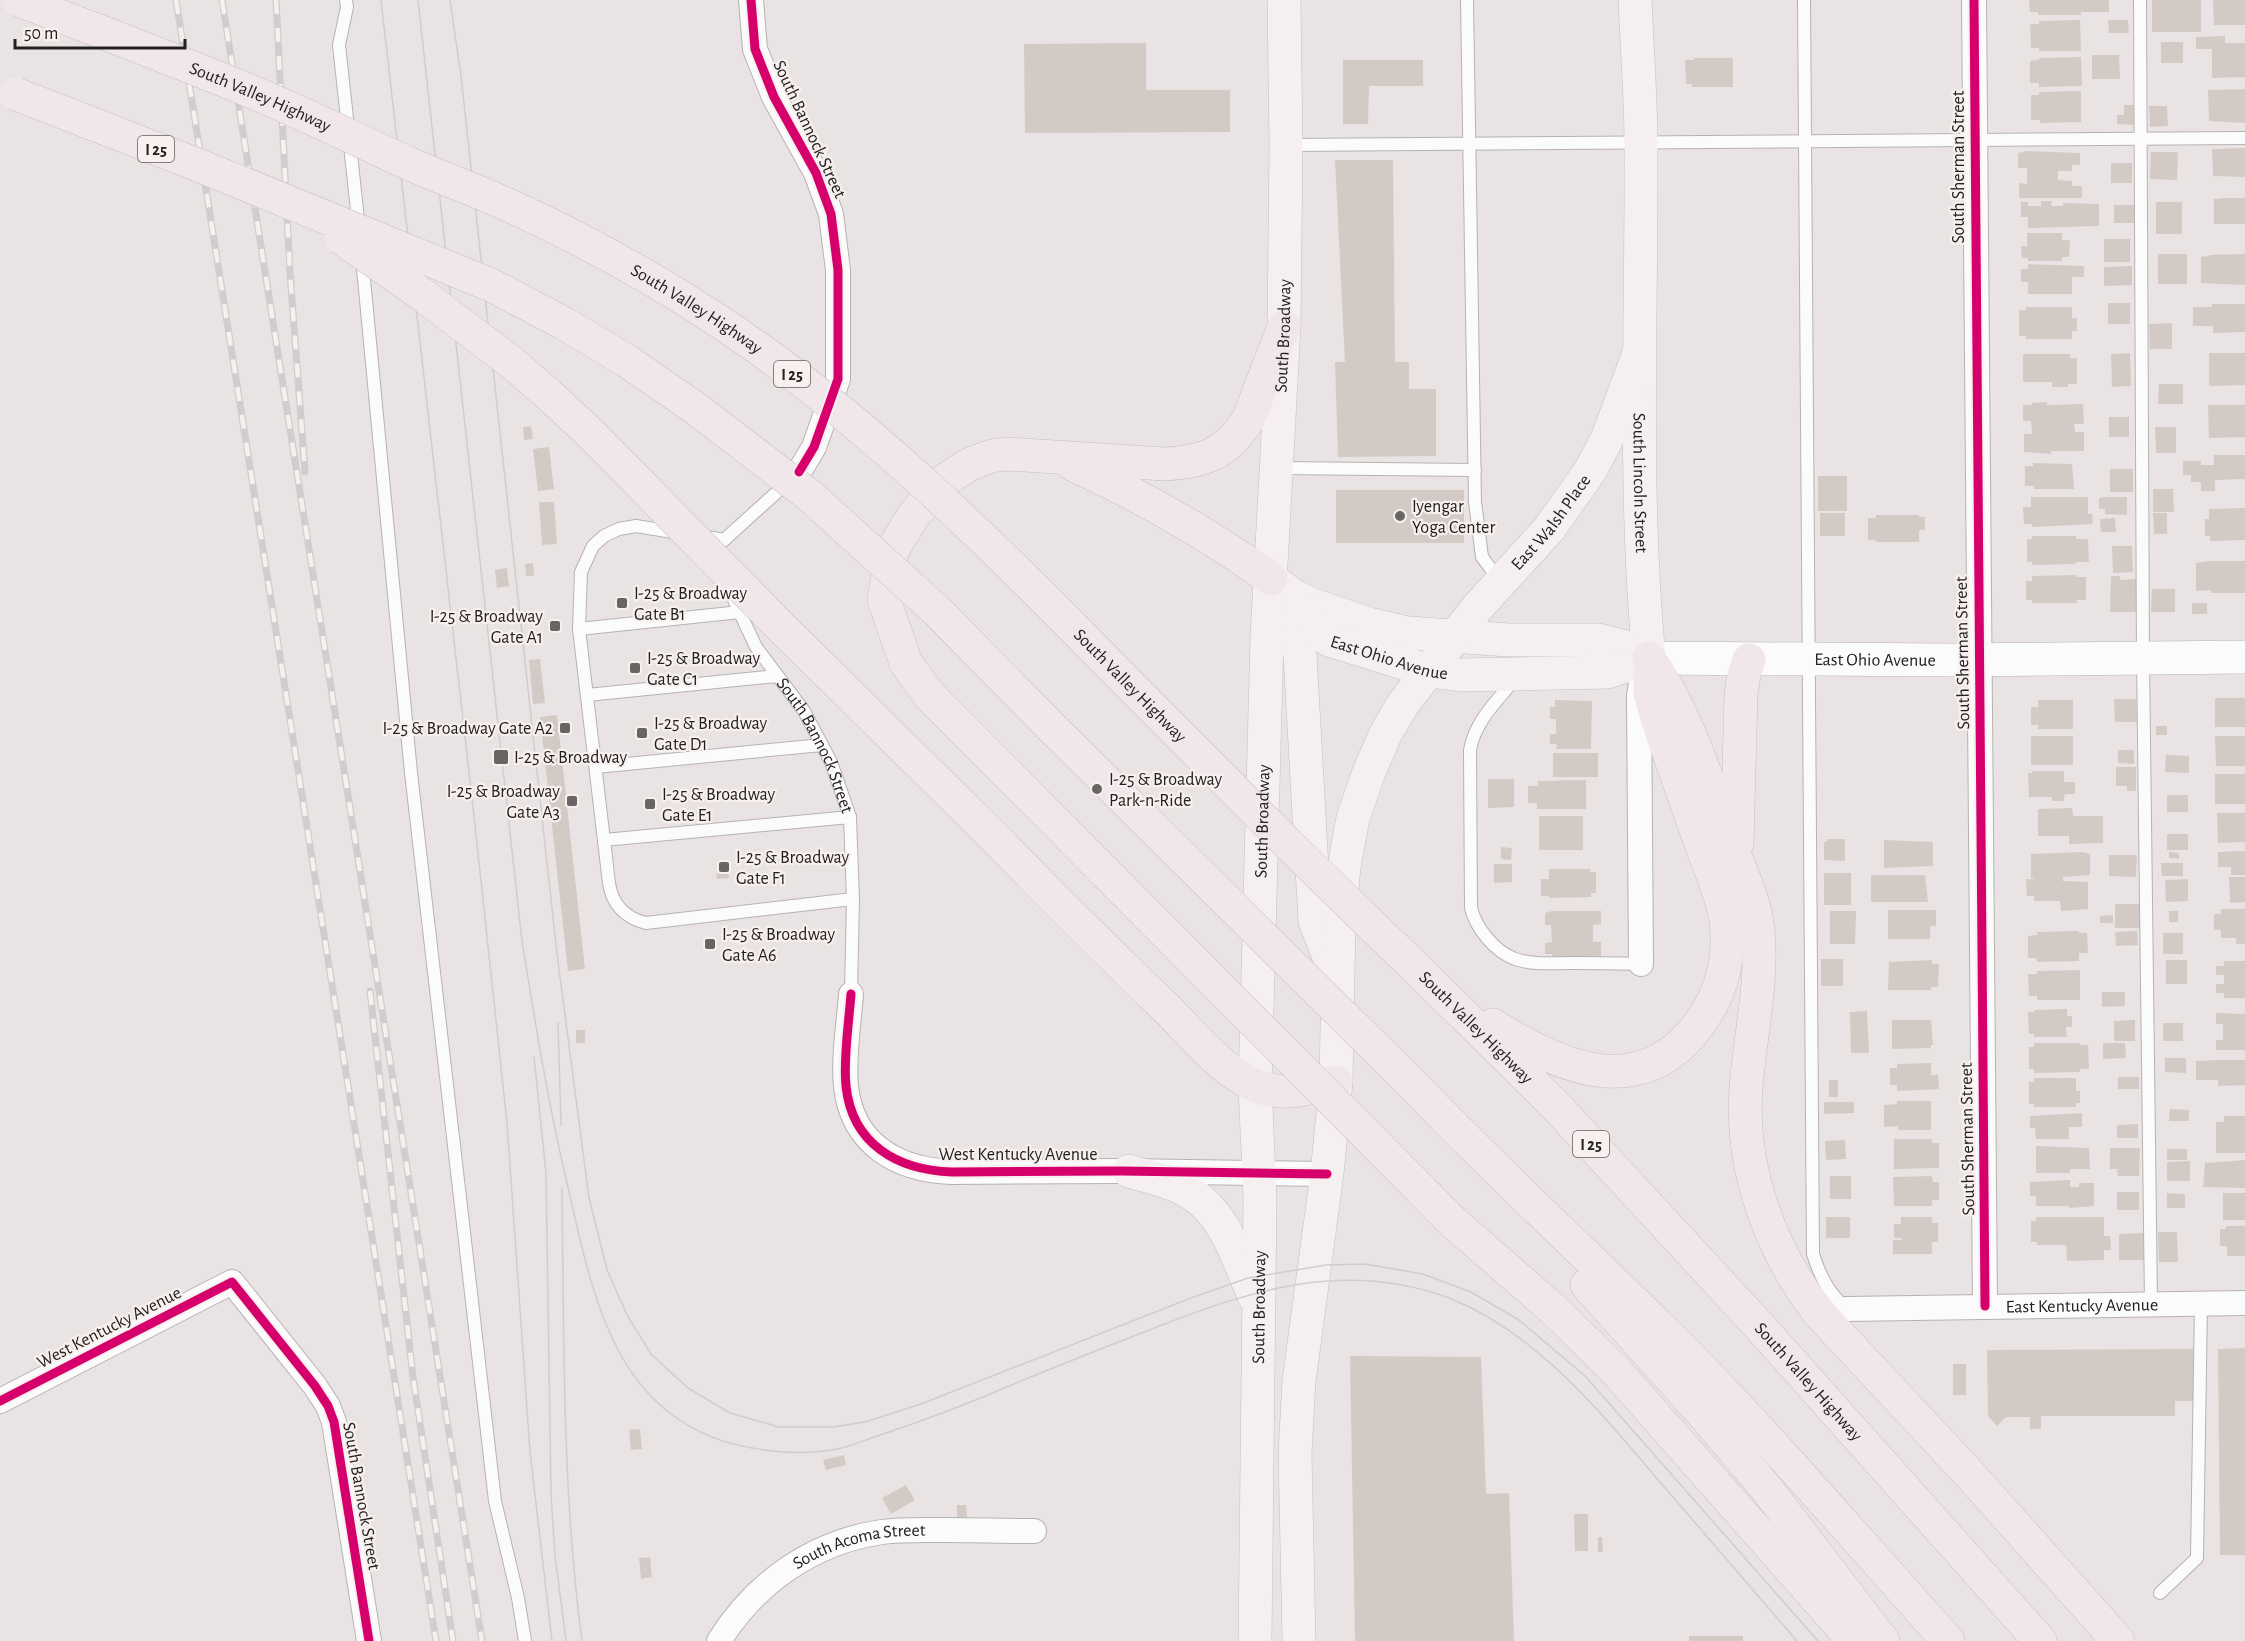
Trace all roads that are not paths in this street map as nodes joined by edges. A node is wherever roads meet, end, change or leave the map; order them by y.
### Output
1 (20, 0) edge
2 (346, 0) edge
3 (751, 0) edge
4 (1284, 0) edge
5 (1467, 0) edge
6 (1635, 0) edge
7 (1804, 0) edge
8 (1974, 0) edge
9 (2140, 0) edge
10 (5, 90) edge
11 (2245, 138) edge
12 (2140, 139) junction
13 (1973, 141) junction
14 (1805, 142) junction
15 (1641, 143) junction
16 (1469, 144) junction
17 (1286, 146) junction
18 (296, 206) junction
19 (1284, 327) junction
20 (1639, 353) junction
21 (1059, 458) junction
22 (1277, 468) junction
23 (1475, 470) junction
24 (800, 472) joint
25 (724, 540) junction
26 (1500, 582) junction
27 (1283, 587) junction
28 (740, 612) junction
29 (579, 629) junction
30 (1455, 637) junction
31 (2245, 657) edge
32 (1649, 658) junction
33 (2144, 658) junction
34 (1749, 660) junction
35 (1809, 660) junction
36 (1979, 660) junction
37 (1429, 671) junction
38 (1519, 675) junction
39 (777, 676) junction
40 (587, 695) junction
41 (822, 745) junction
42 (596, 767) junction
43 (850, 817) junction
44 (604, 840) junction
45 (1736, 860) junction
46 (853, 899) junction
47 (1641, 964) joint
48 (1414, 967) junction
49 (1339, 984) junction
50 (851, 994) joint
51 (1336, 1082) junction
52 (1255, 1085) junction
53 (1462, 1137) junction
54 (1129, 1171) junction
55 (1259, 1173) junction
56 (1327, 1174) junction
57 (232, 1282) joint
58 (2200, 1303) junction
59 (2245, 1303) edge
60 (2151, 1304) junction
61 (1258, 1306) junction
62 (1985, 1306) junction
63 (1846, 1309) joint
64 (0, 1401) edge
65 (1034, 1531) dead end
66 (2160, 1593) dead end
67 (369, 1641) edge
68 (525, 1641) edge
69 (719, 1641) edge
70 (1256, 1641) edge
71 (1299, 1641) edge
72 (1854, 1641) edge
73 (1883, 1641) edge
74 (1948, 1641) edge
75 (2040, 1641) edge
76 (2118, 1641) edge

1 - 48 highway, South Valley Highway / I 25, bridge
2 - 68 lane
3 - 24 street, South Bannock Street
4 - 17 main road, South Broadway
5 - 16 lane
6 - 15 main road, South Lincoln Street
7 - 14 lane
8 - 13 street, South Sherman Street
9 - 12 lane
10 - 18 highway, I 25, bridge
11 - 12 lane
12 - 13 lane
12 - 33 lane
13 - 14 lane
13 - 36 street, South Sherman Street
14 - 15 lane
14 - 35 lane
15 - 16 lane
15 - 20 main road, South Lincoln Street
16 - 17 lane
16 - 23 lane
17 - 19 main road, South Broadway
18 - 52 highway, bridge
18 - 53 highway, I 25, bridge
19 - 21 highway
19 - 22 main road, South Broadway
20 - 26 main road, East Walsh Place
20 - 32 main road, South Lincoln Street
21 - 27 highway
21 - 72 highway, bridge
22 - 23 lane
22 - 27 main road, South Broadway
23 - 26 lane
24 - 25 lane
25 - 28 lane, South Bannock Street
25 - 29 lane
26 - 30 main road, East Walsh Place
27 - 30 main road, East Ohio Avenue
27 - 37 main road, East Ohio Avenue
27 - 49 main road
27 - 52 main road, South Broadway
28 - 29 lane
28 - 39 lane, South Bannock Street
29 - 40 lane
30 - 32 main road, East Ohio Avenue
30 - 37 main road, East Walsh Place
31 - 33 street, East Ohio Avenue
32 - 34 street, East Ohio Avenue
32 - 38 main road, East Ohio Avenue
32 - 45 highway
32 - 47 street, South Lincoln Street
32 - 48 highway
33 - 36 street, East Ohio Avenue
33 - 60 lane
34 - 35 street, East Ohio Avenue
34 - 45 highway
35 - 36 street, East Ohio Avenue
35 - 63 lane
36 - 62 street, South Sherman Street
37 - 38 main road, East Ohio Avenue
37 - 49 main road
38 - 47 lane
39 - 40 lane
39 - 41 lane, South Bannock Street
40 - 42 lane
41 - 42 lane
41 - 43 lane, South Bannock Street
42 - 44 lane
43 - 44 lane
43 - 46 lane, South Bannock Street
44 - 46 lane
45 - 76 highway
46 - 50 lane, South Bannock Street
48 - 75 highway, South Valley Highway / I 25
49 - 51 main road
50 - 54 street, West Kentucky Avenue
51 - 52 highway
51 - 56 main road
52 - 55 main road, South Broadway
53 - 73 highway
53 - 74 highway, I 25
54 - 55 street, West Kentucky Avenue
54 - 61 main road
55 - 56 street, West Kentucky Avenue
55 - 61 main road, South Broadway
56 - 71 main road
57 - 64 street, West Kentucky Avenue
57 - 67 street, South Bannock Street
58 - 59 street, East Kentucky Avenue
58 - 60 street, East Kentucky Avenue
58 - 66 lane
60 - 62 street, East Kentucky Avenue
61 - 70 main road, South Broadway
62 - 63 street, East Kentucky Avenue
65 - 69 street, South Acoma Street

